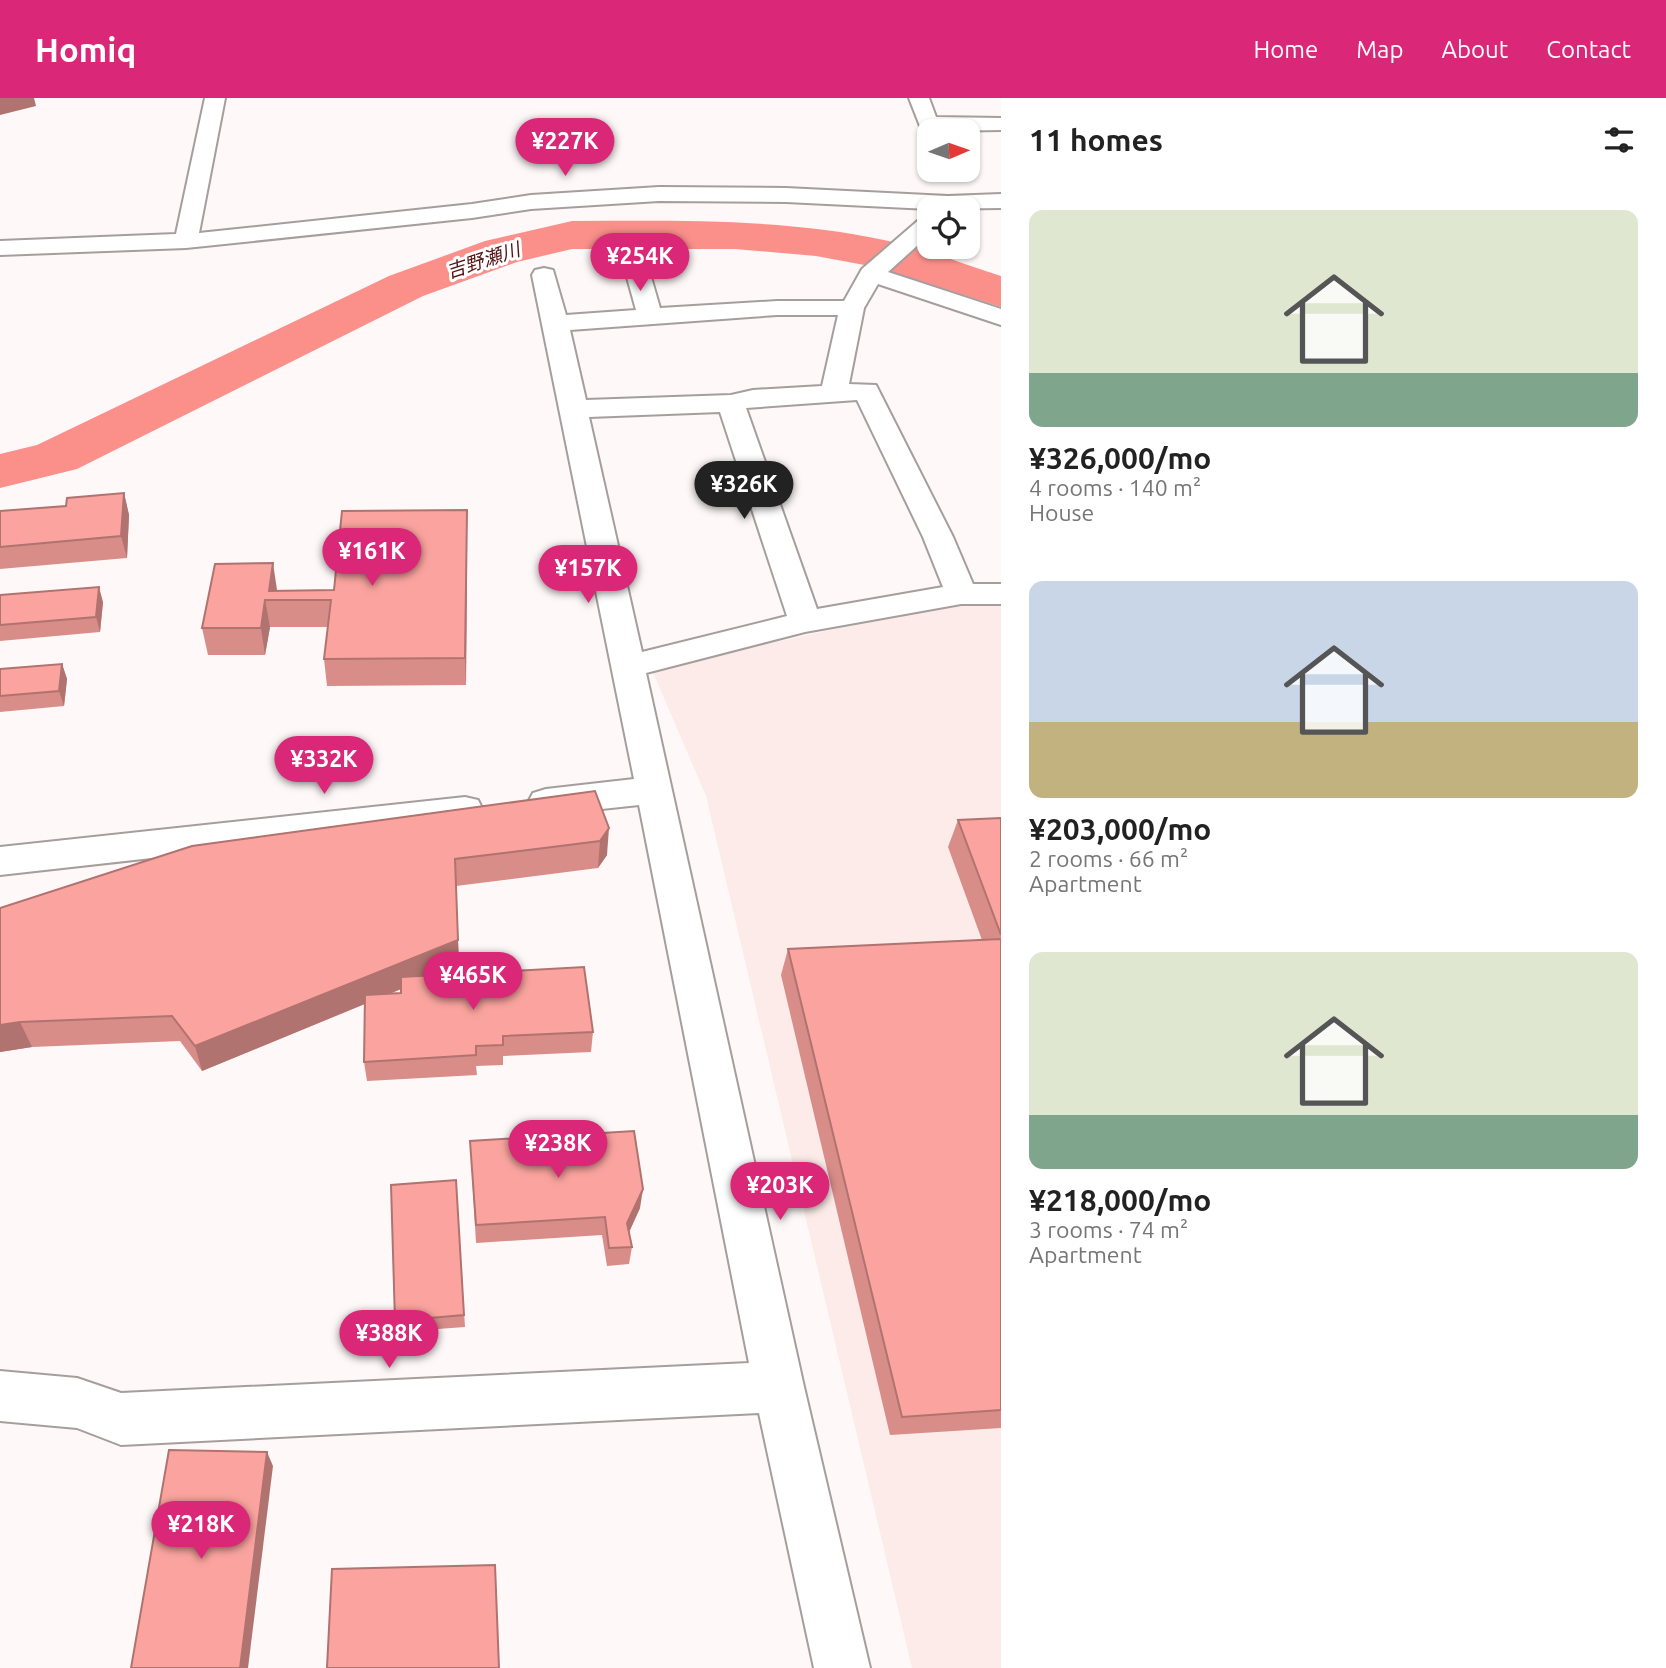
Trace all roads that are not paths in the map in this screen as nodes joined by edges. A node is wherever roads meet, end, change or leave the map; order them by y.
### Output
1 (215, 98) edge
2 (919, 98) edge
3 (1001, 124) edge
4 (1001, 201) edge
5 (980, 202) edge
6 (917, 203) edge
7 (917, 235) edge
8 (186, 241) junction
9 (0, 248) edge
10 (637, 270) dead end
11 (871, 274) junction
12 (544, 275) dead end
13 (852, 308) junction
14 (650, 316) junction
15 (1001, 317) edge
16 (556, 323) junction
17 (833, 395) junction
18 (731, 403) junction
19 (575, 409) junction
20 (961, 594) junction
21 (1001, 594) edge
22 (805, 622) junction
23 (628, 667) junction
24 (655, 790) junction
25 (0, 861) edge
26 (779, 1387) junction
27 (0, 1396) edge
28 (842, 1668) edge

1 - 8 street
2 - 3 street
4 - 5 street
6 - 8 street
7 - 11 street
8 - 9 street
10 - 14 street
11 - 13 street
11 - 15 street
12 - 16 street
13 - 14 street
13 - 17 street
14 - 16 street
16 - 19 street
17 - 18 street
17 - 20 street
18 - 19 street
18 - 22 street
19 - 23 street
20 - 21 street
20 - 22 street
22 - 23 street
23 - 24 street
24 - 25 street
24 - 26 street
26 - 27 street
26 - 28 street

